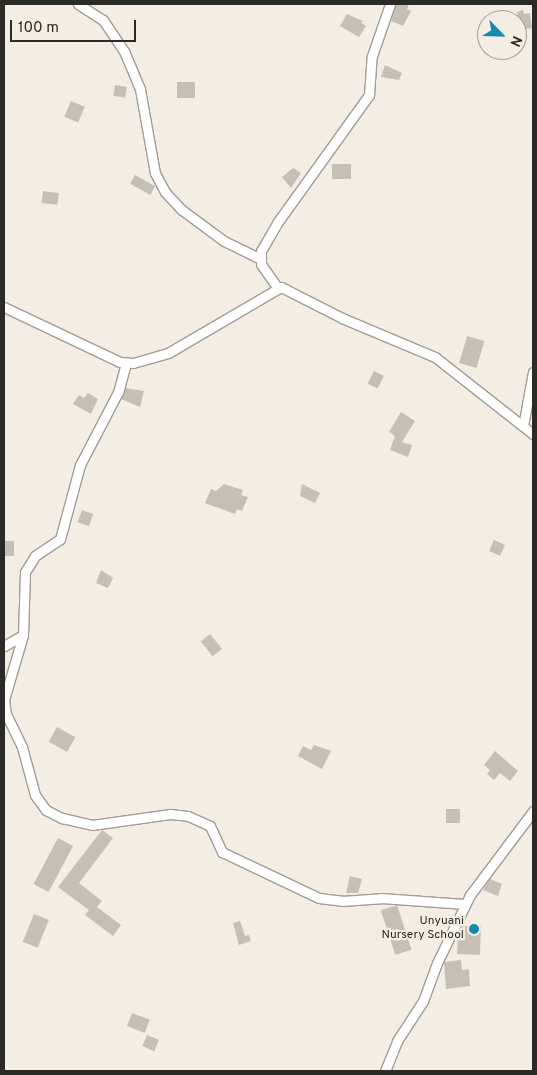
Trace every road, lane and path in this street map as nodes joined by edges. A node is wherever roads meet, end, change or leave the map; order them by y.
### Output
1 (78, 4) edge
2 (390, 4) edge
3 (259, 258) junction
4 (278, 287) junction
5 (4, 307) edge
6 (126, 363) junction
7 (533, 372) edge
8 (523, 426) junction
9 (533, 434) edge
10 (23, 635) junction
11 (4, 646) edge
12 (533, 812) edge
13 (465, 904) junction
14 (385, 1071) edge

1 - 3 street
2 - 3 street
3 - 4 street
4 - 6 street
4 - 8 street
5 - 6 street
6 - 10 street
7 - 8 street
8 - 9 street
10 - 11 street
10 - 13 street
12 - 13 street
13 - 14 street

